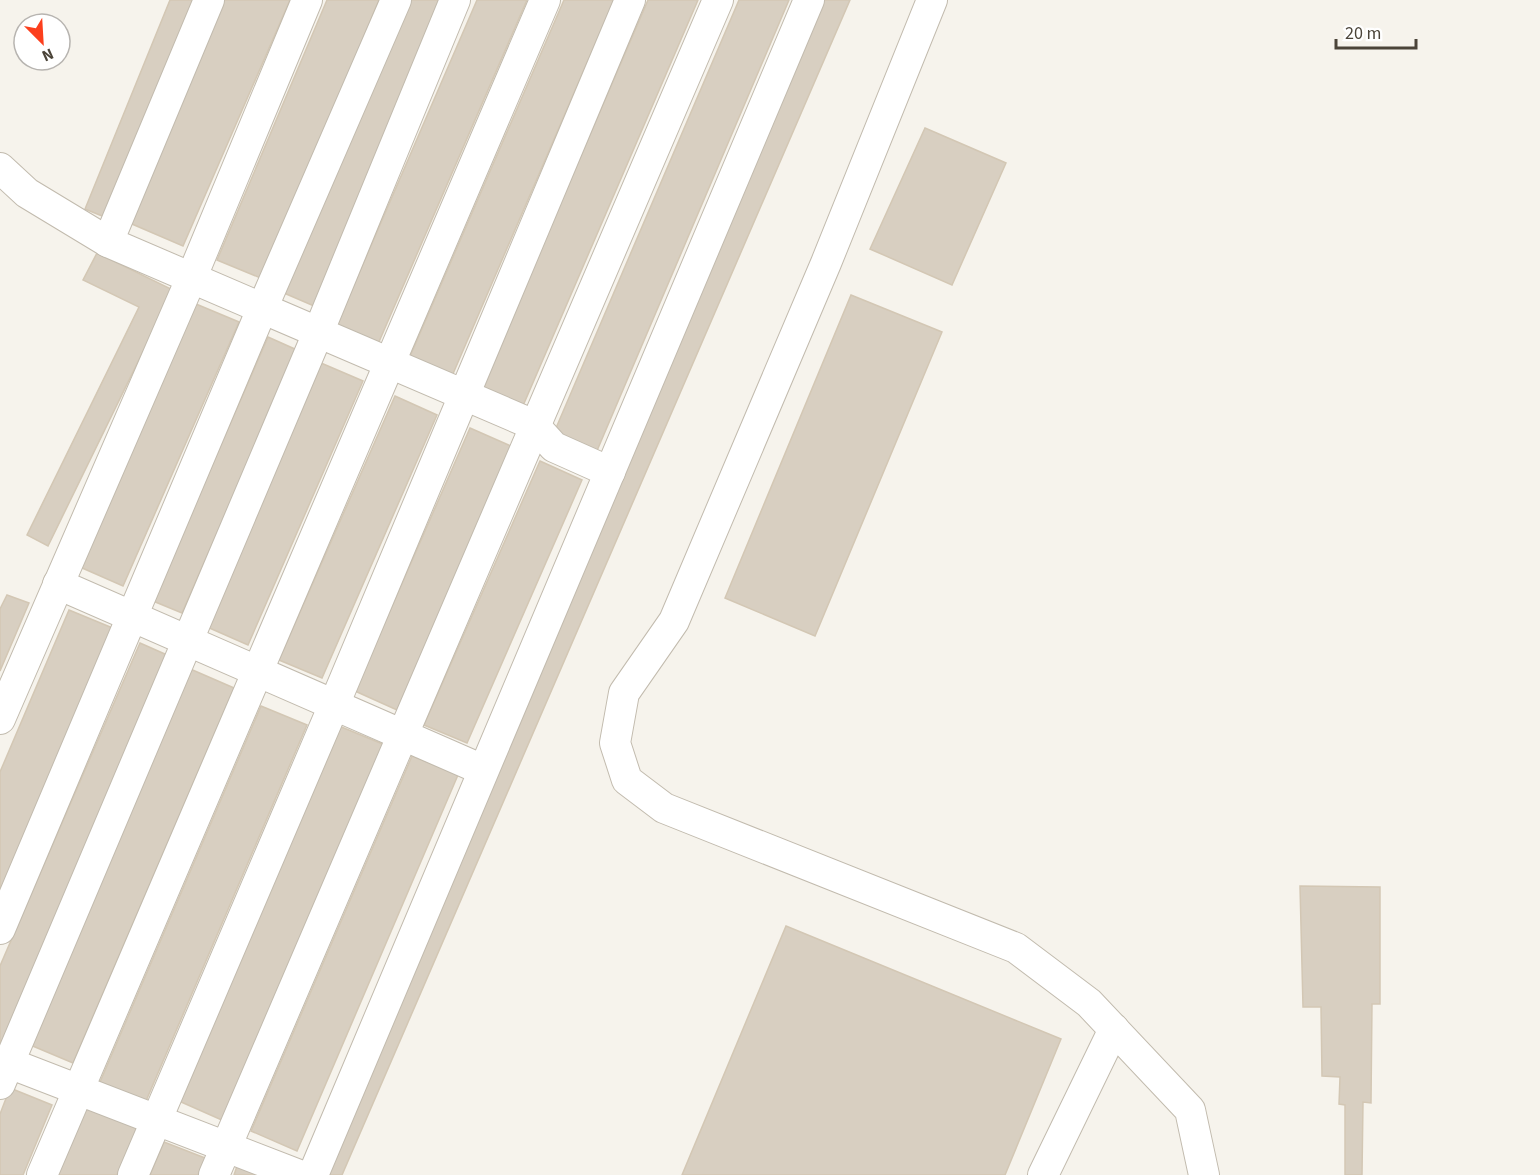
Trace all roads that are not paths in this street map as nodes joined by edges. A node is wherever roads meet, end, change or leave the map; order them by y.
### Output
1 (209, 0) edge
2 (306, 0) edge
3 (396, 0) edge
4 (455, 0) edge
5 (545, 0) edge
6 (630, 0) edge
7 (718, 0) edge
8 (809, 0) edge
9 (932, 0) edge
10 (0, 168) edge
11 (108, 242) junction
12 (191, 279) junction
13 (261, 309) junction
14 (318, 333) junction
15 (391, 364) junction
16 (465, 395) junction
17 (534, 424) junction
18 (610, 472) junction
19 (58, 585) junction
20 (132, 616) junction
21 (188, 640) junction
22 (260, 672) junction
23 (334, 705) junction
24 (0, 719) edge
25 (404, 735) junction
26 (483, 770) junction
27 (0, 929) edge
28 (1114, 1029) junction
29 (4, 1074) edge
30 (78, 1090) junction
31 (156, 1120) junction
32 (225, 1147) junction
33 (42, 1175) edge
34 (133, 1175) edge
35 (214, 1175) edge
36 (299, 1175) edge
37 (313, 1175) edge
38 (1043, 1175) edge
39 (1204, 1175) edge

1 - 11 lane
2 - 12 lane
3 - 13 lane
4 - 14 lane
5 - 15 lane
6 - 16 lane
7 - 17 lane
8 - 18 lane
9 - 28 lane
10 - 11 lane
11 - 12 lane
12 - 13 lane
12 - 19 lane
13 - 14 lane
13 - 20 lane
14 - 15 lane
14 - 21 lane
15 - 16 lane
15 - 22 lane
16 - 17 lane
16 - 23 lane
17 - 18 lane
17 - 25 lane
18 - 26 lane
19 - 20 lane
19 - 24 lane
20 - 21 lane
20 - 27 lane
21 - 22 lane
21 - 29 lane
22 - 23 lane
22 - 30 lane
23 - 25 lane
23 - 31 lane
25 - 26 lane
25 - 32 lane
26 - 37 lane
28 - 38 lane
28 - 39 lane
29 - 30 lane
30 - 31 lane
30 - 33 lane
31 - 32 lane
31 - 34 lane
32 - 35 lane
32 - 36 lane

